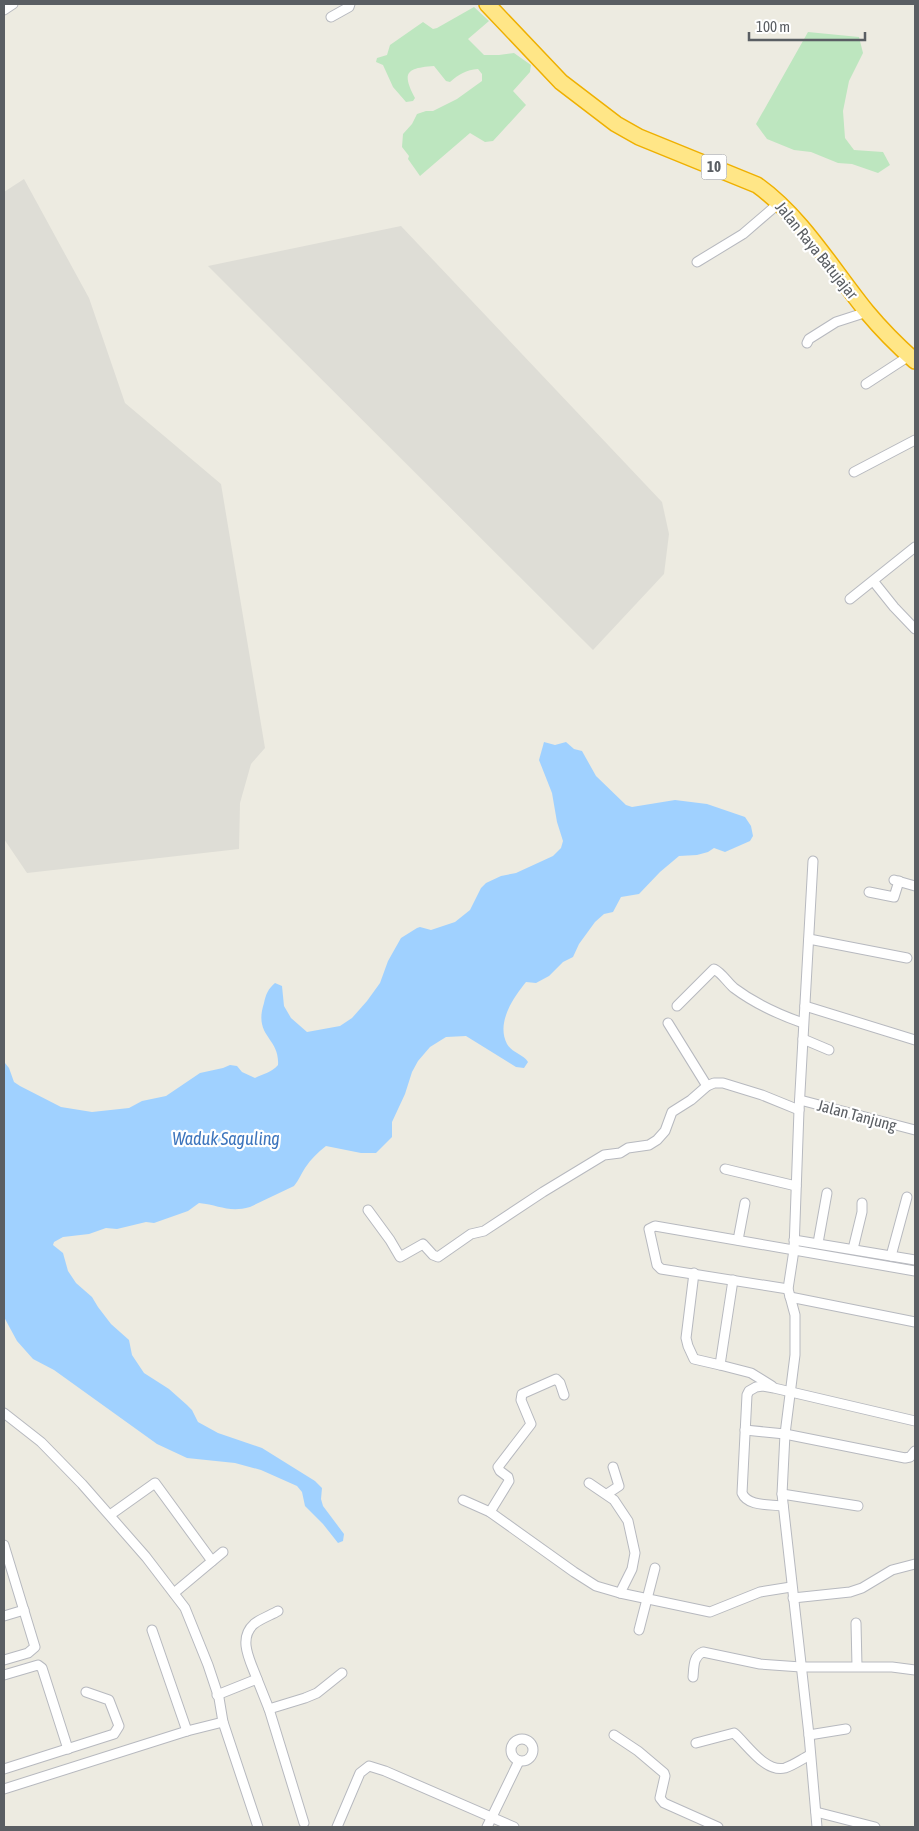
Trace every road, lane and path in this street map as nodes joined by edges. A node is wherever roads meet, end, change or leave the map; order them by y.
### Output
1 (13, 4) edge
2 (350, 4) edge
3 (487, 4) edge
4 (4, 10) edge
5 (331, 17) dead end
6 (779, 202) junction
7 (697, 262) dead end
8 (867, 312) junction
9 (807, 342) dead end
10 (912, 358) edge
11 (866, 384) dead end
12 (915, 440) edge
13 (854, 472) dead end
14 (915, 547) edge
15 (874, 582) junction
16 (850, 599) dead end
17 (915, 629) edge
18 (812, 861) dead end
19 (915, 886) edge
20 (869, 892) dead end
21 (809, 939) junction
22 (907, 958) dead end
23 (678, 1006) dead end
24 (805, 1006) junction
25 (668, 1023) dead end
26 (804, 1023) junction
27 (803, 1039) junction
28 (915, 1040) edge
29 (829, 1050) dead end
30 (707, 1086) junction
31 (800, 1105) junction
32 (914, 1130) edge
33 (725, 1169) dead end
34 (796, 1186) junction
35 (827, 1193) dead end
36 (907, 1197) dead end
37 (862, 1202) dead end
38 (745, 1203) dead end
39 (368, 1210) dead end
40 (738, 1240) junction
41 (794, 1240) junction
42 (818, 1244) junction
43 (853, 1249) junction
44 (794, 1250) junction
45 (891, 1256) junction
46 (915, 1260) edge
47 (915, 1271) edge
48 (694, 1273) junction
49 (733, 1280) junction
50 (789, 1293) junction
51 (915, 1322) edge
52 (720, 1365) junction
53 (774, 1388) junction
54 (790, 1390) junction
55 (564, 1395) dead end
56 (6, 1418) edge
57 (915, 1421) edge
58 (745, 1430) junction
59 (785, 1434) junction
60 (915, 1451) edge
61 (612, 1467) dead end
62 (589, 1483) dead end
63 (607, 1494) junction
64 (782, 1494) junction
65 (463, 1500) dead end
66 (783, 1506) junction
67 (858, 1506) dead end
68 (490, 1512) junction
69 (110, 1516) junction
70 (4, 1545) edge
71 (223, 1552) dead end
72 (212, 1561) junction
73 (915, 1564) edge
74 (655, 1568) dead end
75 (8, 1571) edge
76 (791, 1587) junction
77 (174, 1593) junction
78 (620, 1593) junction
79 (793, 1598) junction
80 (648, 1600) junction
81 (24, 1610) junction
82 (278, 1611) dead end
83 (4, 1616) edge
84 (856, 1623) dead end
85 (152, 1630) dead end
86 (639, 1630) dead end
87 (4, 1660) edge
88 (857, 1666) junction
89 (801, 1667) junction
90 (915, 1670) edge
91 (342, 1673) dead end
92 (4, 1675) edge
93 (693, 1677) dead end
94 (258, 1679) junction
95 (86, 1692) dead end
96 (218, 1695) junction
97 (269, 1709) junction
98 (223, 1722) junction
99 (846, 1730) dead end
100 (186, 1731) junction
101 (614, 1735) dead end
102 (809, 1735) junction
103 (696, 1742) dead end
104 (68, 1749) junction
105 (810, 1755) junction
106 (518, 1761) dead end
107 (4, 1769) edge
108 (4, 1789) edge
109 (816, 1812) junction
110 (492, 1817) junction
111 (304, 1823) dead end
112 (258, 1827) edge
113 (337, 1827) edge
114 (487, 1827) edge
115 (514, 1827) edge
116 (718, 1827) edge
117 (817, 1827) edge
118 (875, 1827) edge

1 - 4 street
2 - 5 street
3 - 6 highway, Jalan Raya Batujajar / 10
6 - 7 street
6 - 8 highway, Jalan Raya Batujajar / 10
8 - 9 street
8 - 10 highway, Jalan Raya Batujajar / 10
10 - 11 street
12 - 13 street
14 - 15 street
15 - 16 street
15 - 17 street
18 - 21 street
19 - 20 street
21 - 22 street
21 - 24 street
23 - 26 street
24 - 26 street
24 - 28 street
25 - 30 street
26 - 27 street
27 - 29 street
27 - 31 street
30 - 31 street, Jalan Tanjung
30 - 39 street
31 - 32 street, Jalan Tanjung
31 - 34 street
33 - 34 street
34 - 41 street
35 - 42 street
36 - 45 street
37 - 43 street
38 - 40 street
40 - 44 street
40 - 48 street
41 - 42 street
41 - 44 street
42 - 43 street
43 - 45 street
44 - 47 street
44 - 50 street
45 - 46 street
48 - 49 street
48 - 52 street
49 - 50 street
49 - 52 street
50 - 51 street
50 - 54 street
52 - 53 street
53 - 54 street
53 - 58 street
54 - 57 street
54 - 59 street
55 - 68 street
56 - 69 street
58 - 59 street
58 - 66 street
59 - 60 street
59 - 64 street
61 - 63 street
62 - 63 street
63 - 78 street
64 - 66 street
64 - 67 street
65 - 68 street
66 - 76 street
68 - 78 street
69 - 72 street
69 - 77 street
70 - 75 street
71 - 72 street
72 - 77 street
73 - 79 street
74 - 80 street
75 - 81 street
76 - 79 street
76 - 80 street
77 - 96 street
78 - 80 street
79 - 89 street
80 - 86 street
81 - 83 street
81 - 87 street
82 - 94 street
84 - 88 street
85 - 100 street
88 - 89 street
88 - 90 street
89 - 93 street
89 - 102 street
91 - 97 street
92 - 104 street
94 - 96 street
94 - 97 street
95 - 104 street
96 - 98 street
97 - 111 street
98 - 100 street
98 - 112 street
99 - 102 street
100 - 108 street
101 - 116 street
102 - 105 street
103 - 105 street
104 - 107 street
105 - 109 street
106 - 110 street
109 - 117 street
109 - 118 street
110 - 113 street
110 - 114 street
110 - 115 street

